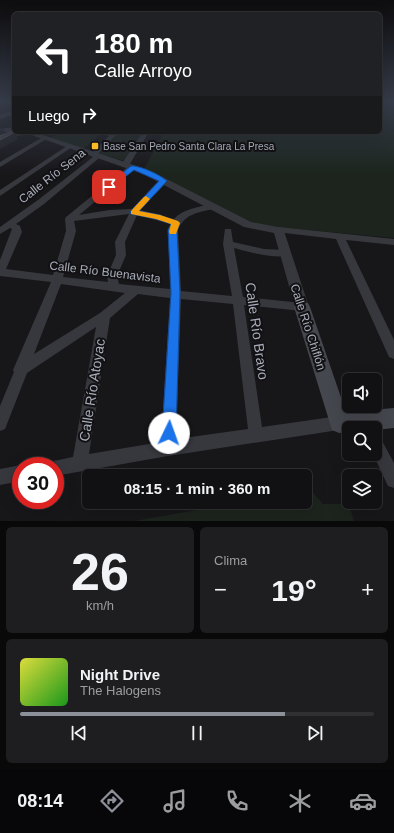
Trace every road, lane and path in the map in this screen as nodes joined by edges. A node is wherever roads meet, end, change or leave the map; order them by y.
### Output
1 (11, 129) edge
2 (0, 131) edge
3 (14, 134) edge
4 (36, 134) edge
5 (111, 134) edge
6 (145, 134) edge
7 (45, 138) junction
8 (0, 141) edge
9 (69, 147) junction
10 (95, 156) junction
11 (0, 165) edge
12 (129, 166) junction
13 (163, 181) junction
14 (0, 194) edge
15 (211, 207) junction
16 (134, 212) junction
17 (69, 219) junction
18 (176, 223) junction
19 (10, 224) junction
20 (279, 230) junction
21 (0, 231) edge
22 (228, 231) dead end
23 (338, 236) junction
24 (394, 242) edge
25 (228, 244) junction
26 (286, 253) junction
27 (0, 272) edge
28 (57, 280) junction
29 (115, 287) junction
30 (136, 290) junction
31 (176, 293) junction
32 (238, 301) junction
33 (302, 307) junction
34 (104, 316) junction
35 (394, 353) edge
36 (20, 370) junction
37 (394, 418) edge
38 (380, 421) edge
39 (339, 423) junction
40 (342, 423) edge
41 (0, 424) edge
42 (256, 435) junction
43 (168, 448) junction
44 (382, 456) edge
45 (80, 464) junction
46 (64, 467) edge
47 (12, 475) edge
48 (0, 477) edge
49 (394, 480) edge

1 - 2 street
3 - 8 lane
4 - 7 street
5 - 10 street, Calle Río Sena
6 - 12 street
7 - 9 street
7 - 11 street
9 - 10 street
9 - 14 street
10 - 12 street
10 - 19 street, Calle Río Sena
12 - 13 street
12 - 17 street
13 - 15 street
13 - 16 street
15 - 18 street
15 - 20 street
16 - 17 street
16 - 18 street
16 - 29 street
17 - 28 street
18 - 31 street
19 - 21 street, Calle Río Sena
19 - 27 street
20 - 23 street
20 - 26 street, Calle Río Chiflón
22 - 25 street, Calle Río Bravo
23 - 24 street
23 - 35 street
25 - 26 street
25 - 32 street, Calle Río Bravo
26 - 33 street, Calle Río Chiflón
27 - 28 street, Calle Río Buenavista
28 - 29 street, Calle Río Buenavista
28 - 36 street
29 - 30 street, Calle Río Buenavista
30 - 31 street, Calle Río Buenavista
30 - 34 street
31 - 32 street, Calle Río Buenavista
31 - 43 street
32 - 33 street, Calle Río Buenavista
32 - 42 street, Calle Río Bravo
33 - 39 main road, Calle Río Chiflón
34 - 36 street
34 - 45 street, Calle Río Atoyac
36 - 41 street
37 - 38 main road
39 - 40 main road
39 - 42 street
42 - 43 street
43 - 45 street
44 - 49 street
45 - 46 street
47 - 48 street

